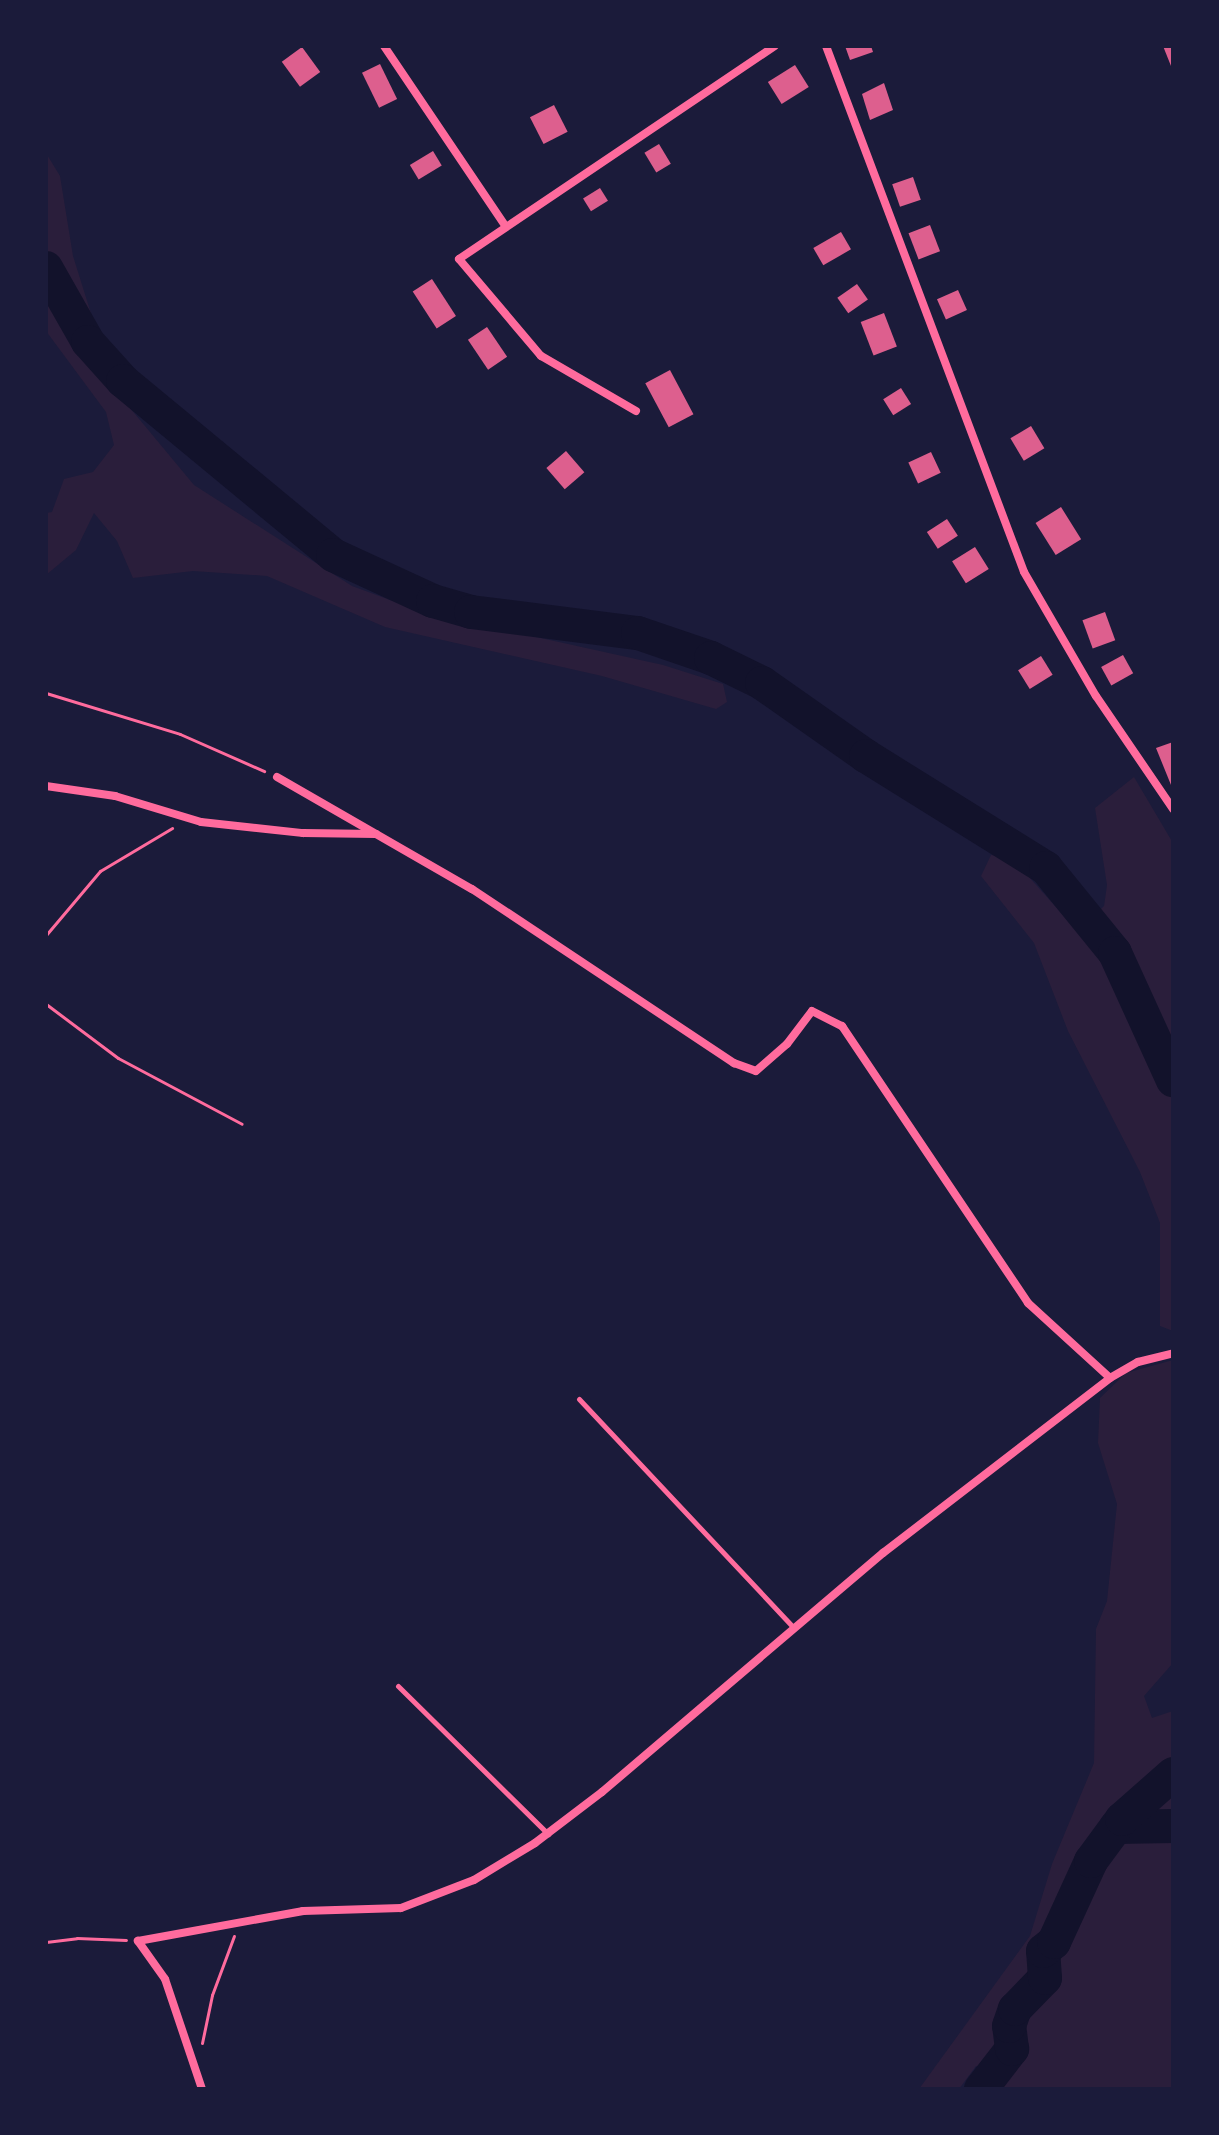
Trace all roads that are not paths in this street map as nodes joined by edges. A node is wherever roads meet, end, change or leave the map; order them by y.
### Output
1 (384, 46) edge
2 (775, 46) edge
3 (826, 46) edge
4 (506, 227) junction
5 (636, 411) dead end
6 (277, 777) road end
7 (46, 786) edge
8 (1173, 809) edge
9 (379, 834) junction
10 (1173, 1353) edge
11 (1110, 1378) junction
12 (579, 1399) dead end
13 (793, 1627) junction
14 (398, 1686) dead end
15 (548, 1834) junction
16 (202, 2089) edge

1 - 4 street
2 - 4 street
3 - 8 street
4 - 5 street
6 - 9 street
7 - 9 street
9 - 11 street
10 - 11 street
11 - 13 street
12 - 13 lane
13 - 15 street
14 - 15 lane
15 - 16 street

